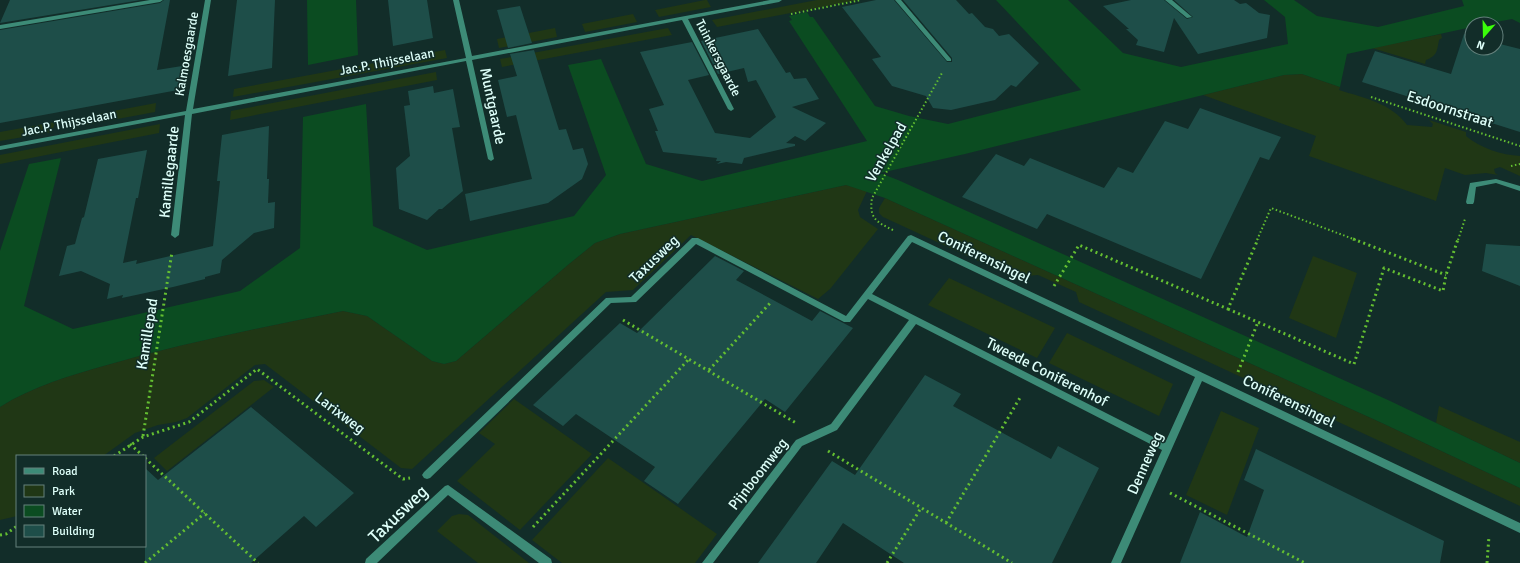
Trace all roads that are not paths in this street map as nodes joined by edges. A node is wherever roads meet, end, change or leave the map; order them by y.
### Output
1 (160, 0) edge
2 (208, 0) edge
3 (456, 0) edge
4 (779, 0) edge
5 (898, 0) edge
6 (1168, 0) edge
7 (1189, 17) dead end
8 (684, 18) junction
9 (0, 27) edge
10 (469, 59) junction
11 (949, 60) road end
12 (731, 109) dead end
13 (189, 112) junction
14 (0, 148) edge
15 (491, 159) dead end
16 (1520, 189) edge
17 (1470, 202) road end
18 (175, 236) road end
19 (867, 295) junction
20 (914, 320) junction
21 (1200, 376) junction
22 (1168, 449) junction
23 (427, 475) road end
24 (1520, 528) edge
25 (370, 563) edge
26 (547, 563) edge
27 (707, 563) edge
28 (1116, 563) edge

1 - 9 street
2 - 13 street, Kalmoesgaarde
3 - 10 street, Muntgaarde
4 - 8 street, Jac.P. Thijsselaan
5 - 11 street
6 - 7 street
8 - 10 street, Jac.P. Thijsselaan
8 - 12 street, Tuinkersgaarde
10 - 13 street, Jac.P. Thijsselaan
10 - 15 street, Muntgaarde
13 - 14 street, Jac.P. Thijsselaan
13 - 18 street, Kamillegaarde
16 - 17 street
19 - 20 street, Tweede Coniferenhof
19 - 21 street, Coniferensingel
19 - 23 street, Taxusweg
20 - 22 street, Tweede Coniferenhof
20 - 27 street, Pijnboomweg
21 - 22 street, Denneweg
21 - 24 street, Coniferensingel
22 - 28 street, Denneweg
25 - 26 street, Taxusweg

